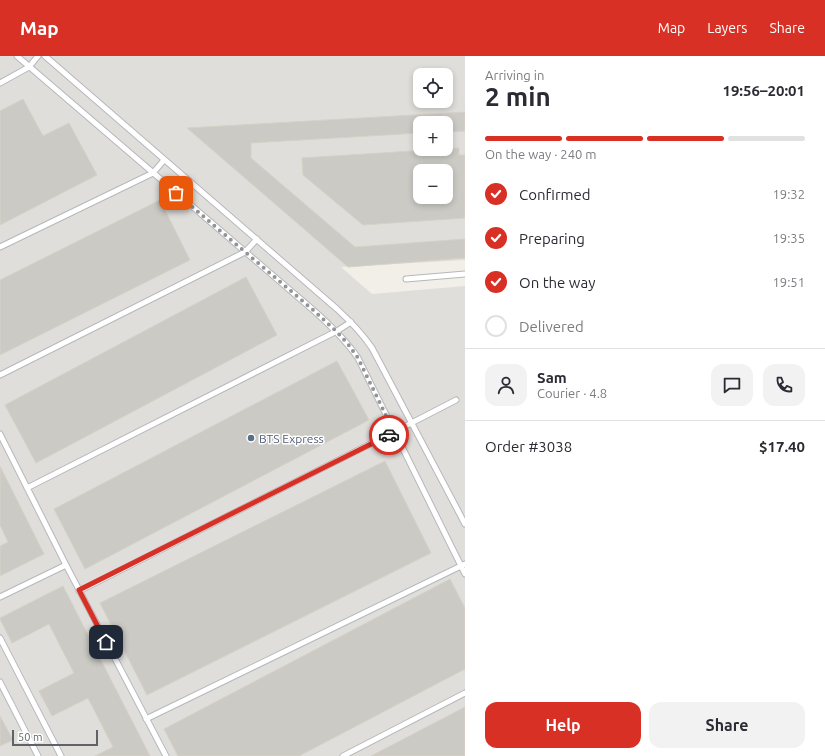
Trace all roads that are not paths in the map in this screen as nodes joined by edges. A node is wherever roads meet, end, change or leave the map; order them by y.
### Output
1 (17, 56) edge
2 (38, 56) edge
3 (45, 56) edge
4 (29, 67) junction
5 (0, 83) edge
6 (164, 160) junction
7 (153, 173) junction
8 (257, 240) junction
9 (0, 247) edge
10 (245, 252) junction
11 (465, 274) edge
12 (406, 279) dead end
13 (351, 322) junction
14 (337, 332) junction
15 (0, 375) edge
16 (456, 400) dead end
17 (412, 423) junction
18 (394, 432) junction
19 (0, 434) edge
20 (27, 488) junction
21 (465, 524) edge
22 (66, 565) junction
23 (463, 565) edge
24 (465, 574) edge
25 (79, 590) junction
26 (0, 597) edge
27 (0, 638) edge
28 (0, 682) edge
29 (465, 693) edge
30 (146, 719) junction
31 (38, 756) edge
32 (61, 756) edge
33 (166, 756) edge
34 (343, 756) edge

1 - 4 lane
2 - 4 lane
3 - 6 lane
4 - 5 lane
4 - 7 lane
6 - 7 lane
6 - 8 lane
7 - 9 lane
7 - 10 lane
8 - 10 lane
8 - 13 lane
10 - 14 lane
10 - 15 lane
11 - 12 lane
13 - 14 lane
13 - 17 lane
14 - 18 lane
14 - 20 lane
16 - 17 lane
17 - 18 lane
17 - 21 lane
18 - 23 lane
18 - 25 lane
19 - 20 lane
20 - 22 lane
22 - 25 lane
22 - 26 lane
23 - 24 lane
23 - 30 lane
25 - 30 lane
27 - 32 lane
28 - 31 lane
29 - 34 lane
30 - 33 lane

